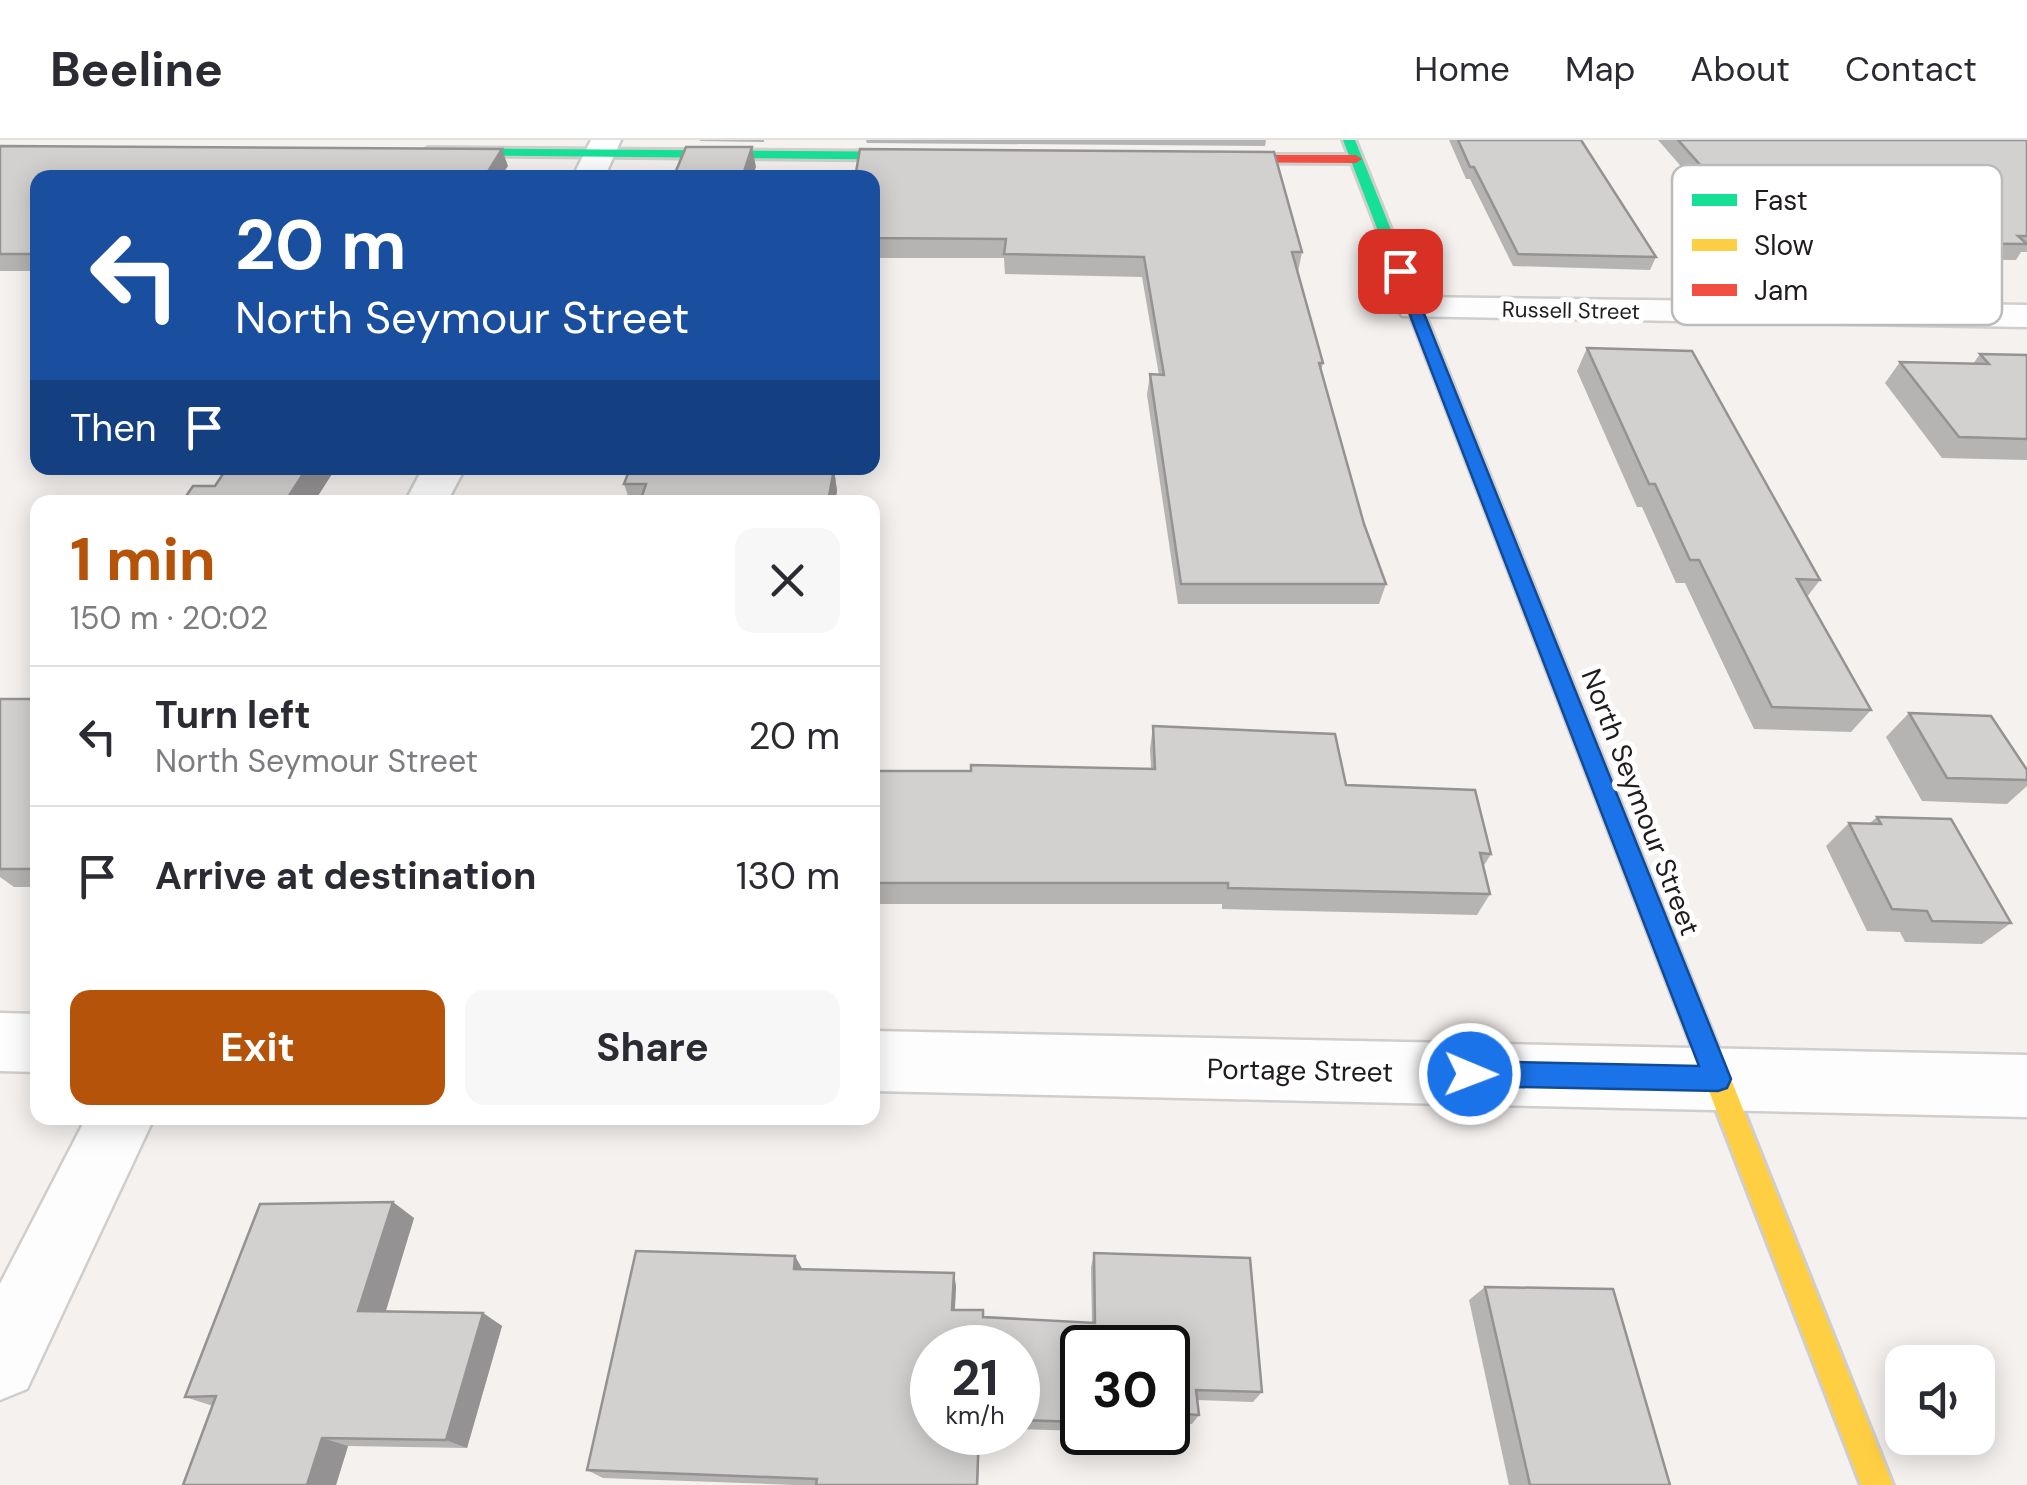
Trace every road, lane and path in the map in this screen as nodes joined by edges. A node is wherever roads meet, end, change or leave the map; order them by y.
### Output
1 (1352, 150) edge
2 (397, 152) edge
3 (964, 156) edge
4 (598, 157) edge
5 (1179, 158) edge
6 (1415, 308) junction
7 (1672, 311) edge
8 (2002, 316) edge
9 (2027, 316) edge
10 (0, 1042) edge
11 (30, 1043) edge
12 (880, 1061) edge
13 (1718, 1079) junction
14 (2027, 1086) edge
15 (118, 1125) edge
16 (0, 1362) edge
17 (1878, 1485) edge

1 - 5 street
1 - 6 street, North Seymour Street
2 - 4 street
3 - 4 street
6 - 7 street, Russell Street
6 - 13 street, North Seymour Street
8 - 9 street, Russell Street
10 - 11 street
12 - 13 street, Portage Street
13 - 14 street, Portage Street
13 - 17 street, North Seymour Street
15 - 16 street

